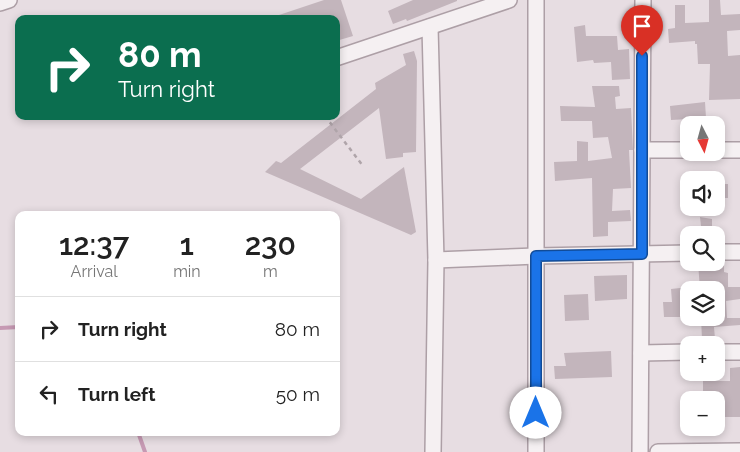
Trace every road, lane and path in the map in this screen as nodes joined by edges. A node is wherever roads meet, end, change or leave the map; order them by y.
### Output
1 (9, 0) edge
2 (509, 0) edge
3 (536, 0) edge
4 (642, 0) edge
5 (0, 3) edge
6 (430, 27) junction
7 (340, 57) edge
8 (328, 120) edge
9 (642, 150) junction
10 (680, 150) edge
11 (725, 150) edge
12 (740, 150) edge
13 (363, 166) dead end
14 (725, 252) edge
15 (740, 252) edge
16 (680, 253) edge
17 (642, 254) junction
18 (536, 256) junction
19 (436, 260) junction
20 (680, 352) edge
21 (725, 352) edge
22 (740, 352) edge
23 (641, 353) junction
24 (433, 452) edge
25 (536, 452) edge
26 (640, 452) edge
27 (658, 452) edge
28 (740, 452) edge

1 - 5 street
2 - 6 street
3 - 18 street
4 - 9 street
6 - 7 street
6 - 19 street
8 - 13 path
9 - 10 street
9 - 17 street
11 - 12 street
14 - 15 street
16 - 17 street
17 - 18 street
17 - 23 street
18 - 19 street
18 - 25 street
19 - 24 street
20 - 23 street
21 - 22 street
23 - 26 street
27 - 28 street

